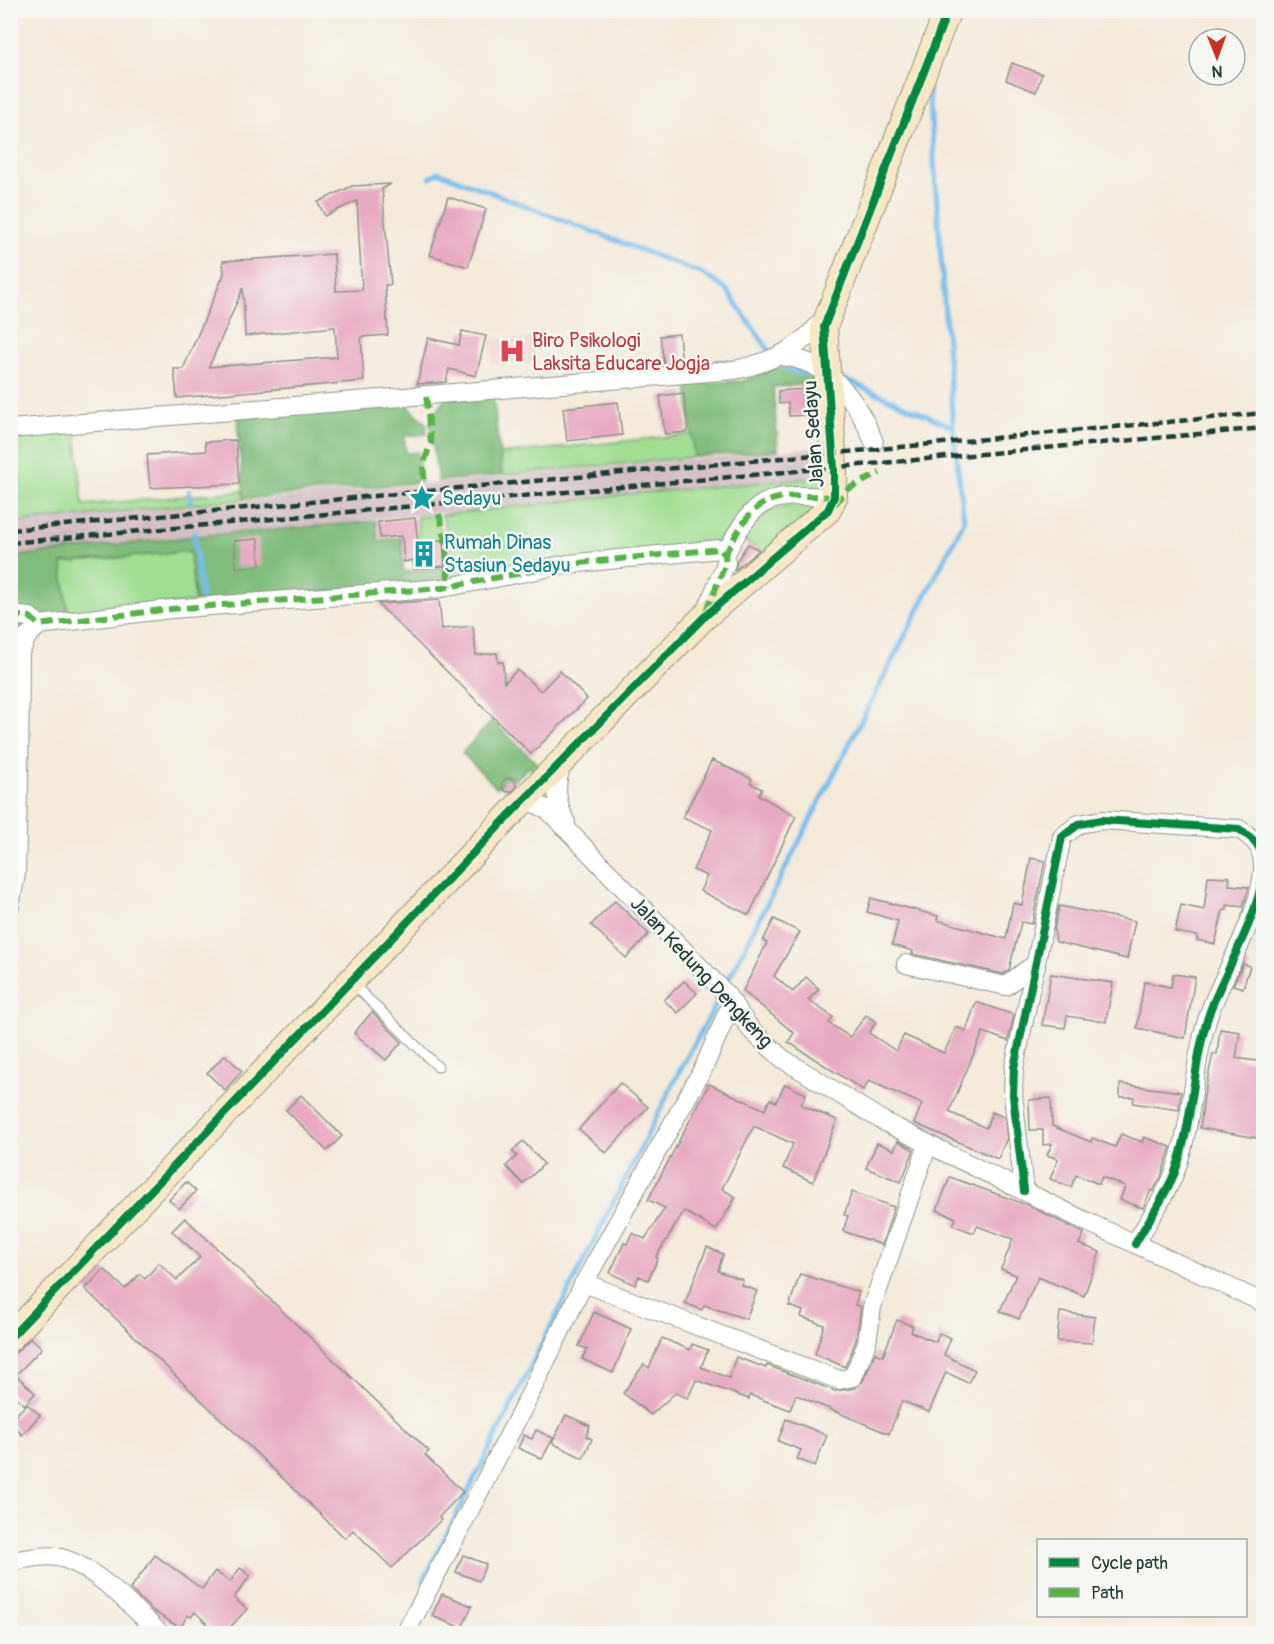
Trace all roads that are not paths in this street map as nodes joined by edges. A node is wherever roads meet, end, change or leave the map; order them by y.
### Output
1 (948, 10) edge
2 (827, 314) junction
3 (780, 356) junction
4 (825, 371) junction
5 (10, 429) edge
6 (874, 442) dead end
7 (834, 497) junction
8 (725, 555) junction
9 (10, 615) edge
10 (703, 618) junction
11 (39, 625) junction
12 (563, 762) junction
13 (14, 797) edge
14 (520, 804) junction
15 (571, 833) junction
16 (10, 906) edge
17 (906, 964) dead end
18 (1036, 966) junction
19 (351, 982) junction
20 (732, 1002) junction
21 (438, 1067) dead end
22 (928, 1144) junction
23 (1024, 1191) junction
24 (1135, 1244) junction
25 (584, 1283) junction
26 (1263, 1303) edge
27 (10, 1338) edge
28 (10, 1561) edge
29 (161, 1634) edge
30 (405, 1634) edge

1 - 2 street, Jalan Sedayu
2 - 3 street
2 - 4 street, Jalan Sedayu
3 - 4 street
3 - 5 street
4 - 6 street
4 - 7 street, Jalan Sedayu
7 - 8 street
7 - 10 street, Jalan Sedayu
8 - 10 street
8 - 11 street
9 - 11 street
10 - 12 street, Jalan Sedayu
11 - 13 street
12 - 14 street, Jalan Sedayu
12 - 15 street
13 - 16 street
14 - 15 street
14 - 19 street, Jalan Sedayu
15 - 20 street, Jalan Kedung Dengkeng
17 - 18 street
18 - 23 street
18 - 24 street
19 - 21 lane
19 - 27 street, Jalan Sedayu
20 - 22 street, Jalan Kedung Dengkeng
20 - 25 street
22 - 23 street, Jalan Kedung Dengkeng
22 - 25 street
23 - 24 street, Jalan Kedung Dengkeng
24 - 26 street, Jalan Kedung Dengkeng
25 - 30 street
28 - 29 street

